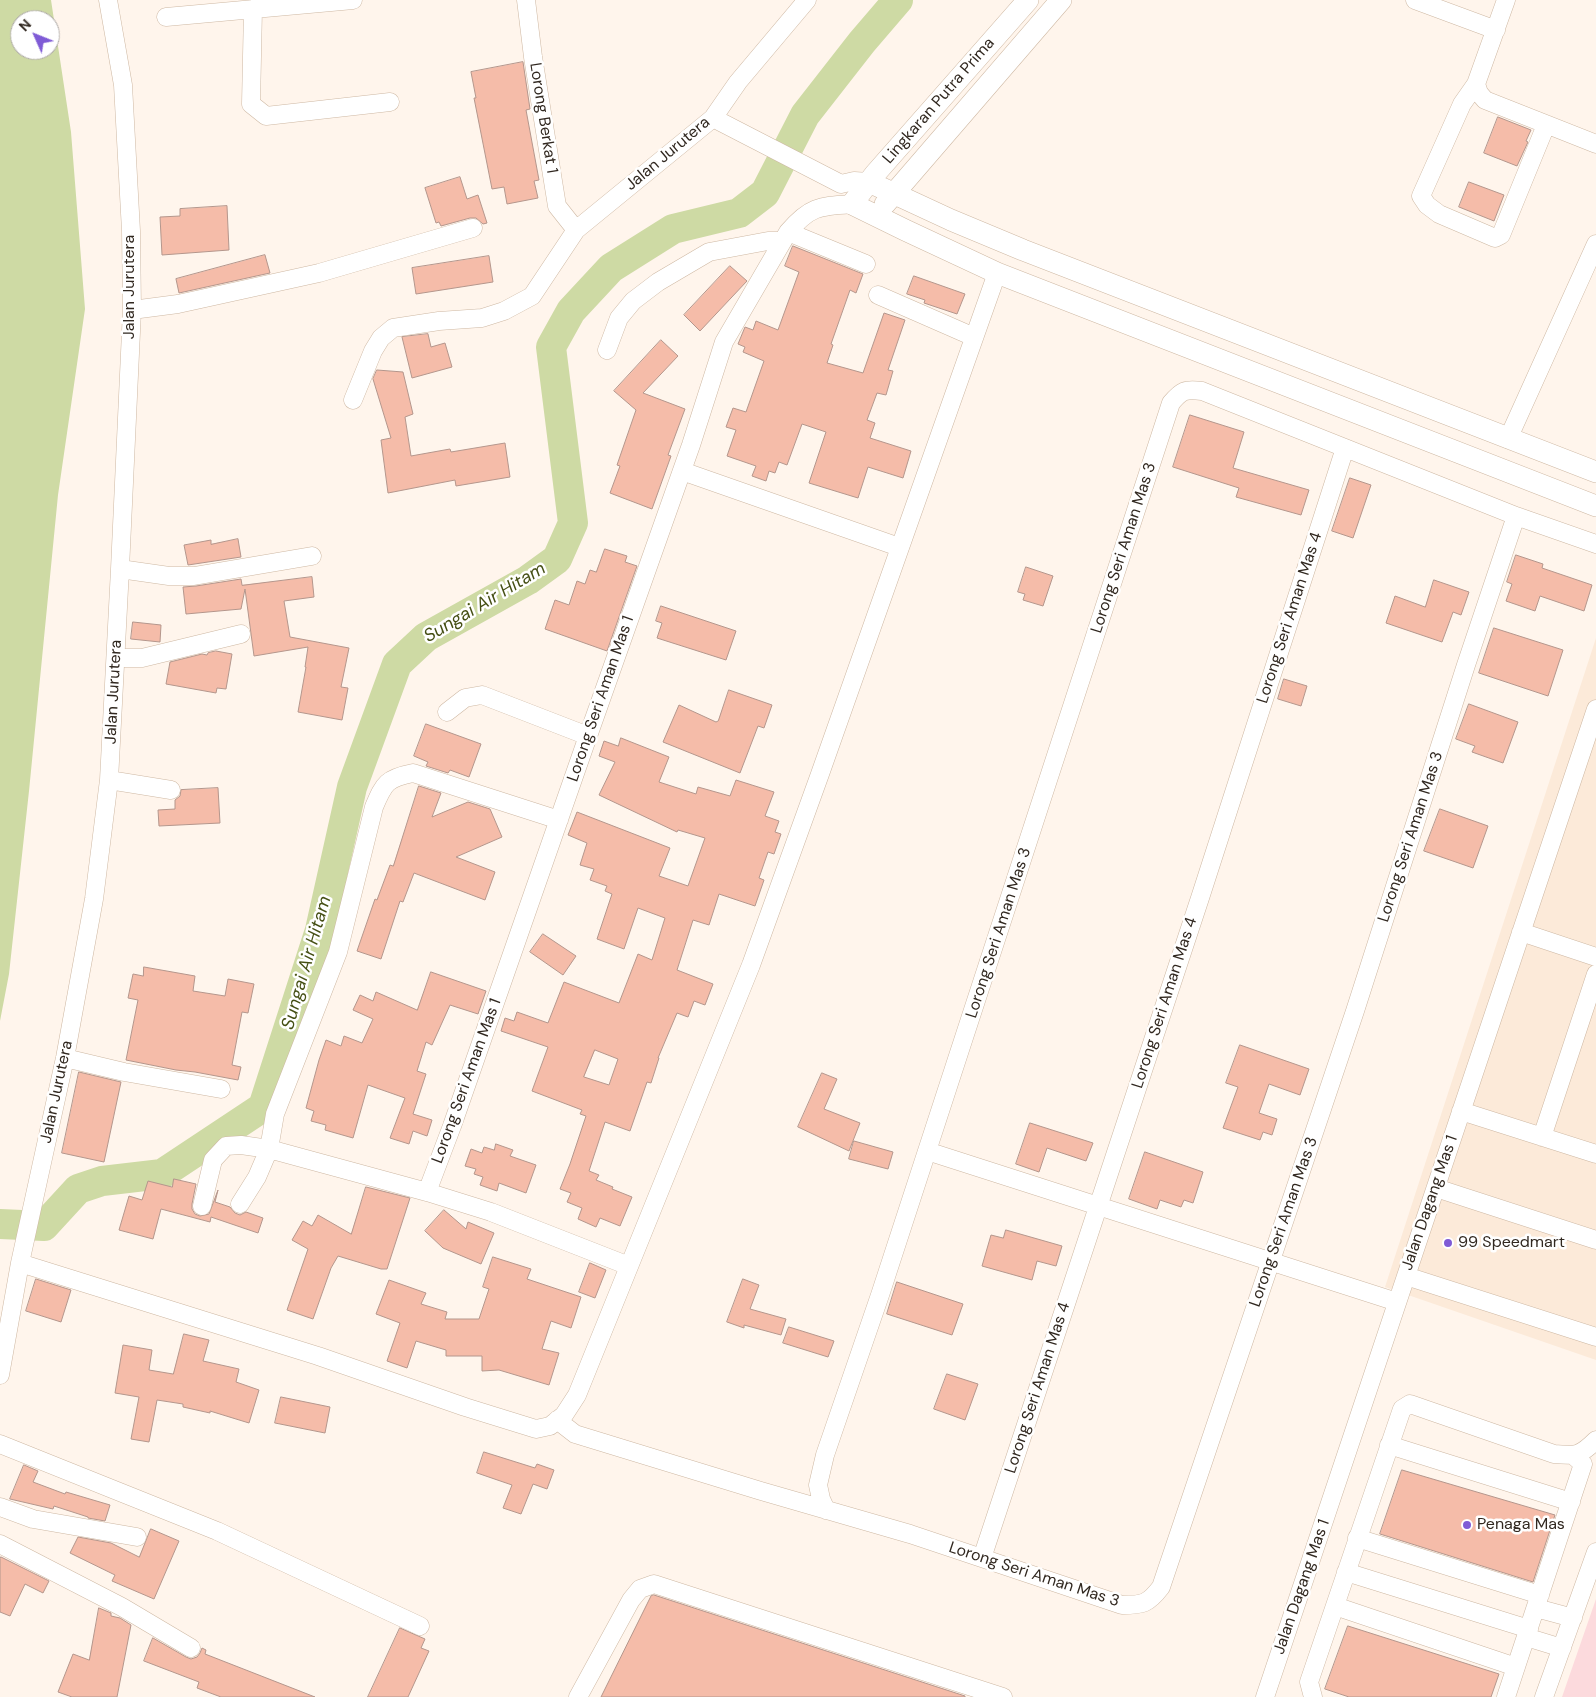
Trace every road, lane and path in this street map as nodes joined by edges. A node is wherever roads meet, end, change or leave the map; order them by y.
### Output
1 (108, 0) edge
2 (353, 0) edge
3 (526, 0) edge
4 (807, 0) edge
5 (1028, 0) edge
6 (1061, 0) edge
7 (1414, 0) edge
8 (1506, 0) edge
9 (253, 9) junction
10 (166, 17) dead end
11 (1496, 30) junction
12 (1476, 84) junction
13 (390, 102) dead end
14 (713, 118) junction
15 (1546, 125) junction
16 (1596, 144) edge
17 (869, 182) junction
18 (841, 184) junction
19 (893, 193) junction
20 (852, 204) junction
21 (876, 216) junction
22 (473, 228) dead end
23 (576, 230) junction
24 (785, 236) junction
25 (1596, 244) edge
26 (866, 264) dead end
27 (997, 273) junction
28 (878, 295) dead end
29 (132, 310) junction
30 (974, 337) junction
31 (607, 350) dead end
32 (353, 400) dead end
33 (1508, 438) junction
34 (1345, 448) junction
35 (682, 471) junction
36 (1596, 472) edge
37 (1596, 506) edge
38 (1516, 516) junction
39 (1596, 544) edge
40 (899, 547) junction
41 (312, 556) dead end
42 (120, 569) junction
43 (241, 634) dead end
44 (116, 658) junction
45 (1596, 709) edge
46 (447, 712) dead end
47 (588, 736) junction
48 (1589, 753) edge
49 (109, 780) junction
50 (171, 790) dead end
51 (559, 820) junction
52 (1521, 932) junction
53 (1596, 956) edge
54 (1596, 974) edge
55 (65, 1058) junction
56 (222, 1089) dead end
57 (1461, 1111) junction
58 (1542, 1137) junction
59 (269, 1149) junction
60 (927, 1151) junction
61 (1596, 1154) edge
62 (1436, 1188) junction
63 (427, 1192) junction
64 (240, 1204) dead end
65 (202, 1206) dead end
66 (1098, 1206) junction
67 (1596, 1240) edge
68 (1271, 1261) junction
69 (20, 1263) junction
70 (630, 1266) junction
71 (1406, 1276) junction
72 (1397, 1302) junction
73 (1596, 1337) edge
74 (0, 1375) edge
75 (557, 1420) junction
76 (1596, 1440) edge
77 (0, 1444) edge
78 (1389, 1445) junction
79 (1574, 1456) junction
80 (1571, 1502) junction
81 (0, 1507) edge
82 (826, 1510) junction
83 (137, 1537) dead end
84 (1357, 1538) junction
85 (0, 1544) edge
86 (1596, 1552) edge
87 (982, 1558) junction
88 (1346, 1572) junction
89 (1538, 1601) junction
90 (1335, 1606) junction
91 (1572, 1618) junction
92 (420, 1626) dead end
93 (1527, 1633) junction
94 (191, 1648) dead end
95 (1562, 1648) junction
96 (1516, 1667) junction
97 (578, 1697) edge
98 (1003, 1697) edge
99 (1265, 1697) edge
100 (1313, 1697) edge
101 (1506, 1697) edge
102 (1544, 1697) edge

1 - 29 street, Jalan Jurutera
2 - 9 street
3 - 23 street, Lorong Berkat 1
4 - 14 street, Jalan Jurutera
5 - 17 main road, Lingkaran Putra Prima
6 - 19 main road, Lingkaran Putra Prima
7 - 11 street
8 - 11 street
9 - 10 street
9 - 13 street
11 - 12 street
12 - 15 street
12 - 15 street
14 - 18 street
14 - 23 street, Jalan Jurutera
15 - 16 street
17 - 18 street
17 - 19 main road
17 - 20 main road, Lingkaran Putra Prima
18 - 20 street
19 - 21 main road, Lingkaran Putra Prima
19 - 33 main road
20 - 21 main road
20 - 24 street, Lorong Seri Aman Mas 1
21 - 27 main road
22 - 29 street
23 - 32 street, Jalan Jurutera
24 - 26 street
24 - 31 street
24 - 35 street, Lorong Seri Aman Mas 1
25 - 33 street
27 - 30 street
27 - 37 main road
28 - 30 street
29 - 42 street, Jalan Jurutera
30 - 40 street
33 - 36 main road
34 - 38 street
34 - 60 street, Lorong Seri Aman Mas 3
34 - 66 street, Lorong Seri Aman Mas 4
35 - 40 street
35 - 47 street, Lorong Seri Aman Mas 1
38 - 39 street
38 - 68 street, Lorong Seri Aman Mas 3
40 - 70 street
41 - 42 street
42 - 44 street, Jalan Jurutera
43 - 44 street
44 - 49 street, Jalan Jurutera
45 - 48 street, Jalan Dagang Mas 1
46 - 47 street
47 - 51 street, Lorong Seri Aman Mas 1
48 - 52 street, Jalan Dagang Mas 1
49 - 50 street
49 - 55 street, Jalan Jurutera
51 - 59 street
51 - 63 street, Lorong Seri Aman Mas 1
52 - 53 street
52 - 57 street, Jalan Dagang Mas 1
54 - 58 street
55 - 56 street
55 - 69 street, Jalan Jurutera
57 - 58 street
57 - 62 street, Jalan Dagang Mas 1
58 - 61 street
59 - 63 street
59 - 64 street
59 - 65 street
60 - 66 street
60 - 82 street, Lorong Seri Aman Mas 3
62 - 67 street
62 - 71 street, Jalan Dagang Mas 1
63 - 70 street
66 - 68 street
66 - 87 street, Lorong Seri Aman Mas 4
68 - 72 street
68 - 87 street, Lorong Seri Aman Mas 3
69 - 74 street, Jalan Jurutera
69 - 75 street
70 - 75 street
71 - 72 street, Jalan Dagang Mas 1
71 - 73 street
72 - 99 street, Jalan Dagang Mas 1
75 - 82 street, Lorong Seri Aman Mas 3
76 - 79 street
77 - 92 street
78 - 79 street
78 - 80 street
78 - 84 street
79 - 80 street
80 - 89 street
81 - 83 street
82 - 87 street, Lorong Seri Aman Mas 3
84 - 88 street
84 - 89 street
85 - 94 street
86 - 91 street
88 - 90 street
88 - 93 street
89 - 91 street
89 - 93 street
90 - 96 street
90 - 100 street
91 - 95 street
93 - 95 street
93 - 96 street
95 - 102 street
96 - 101 street
97 - 98 street

